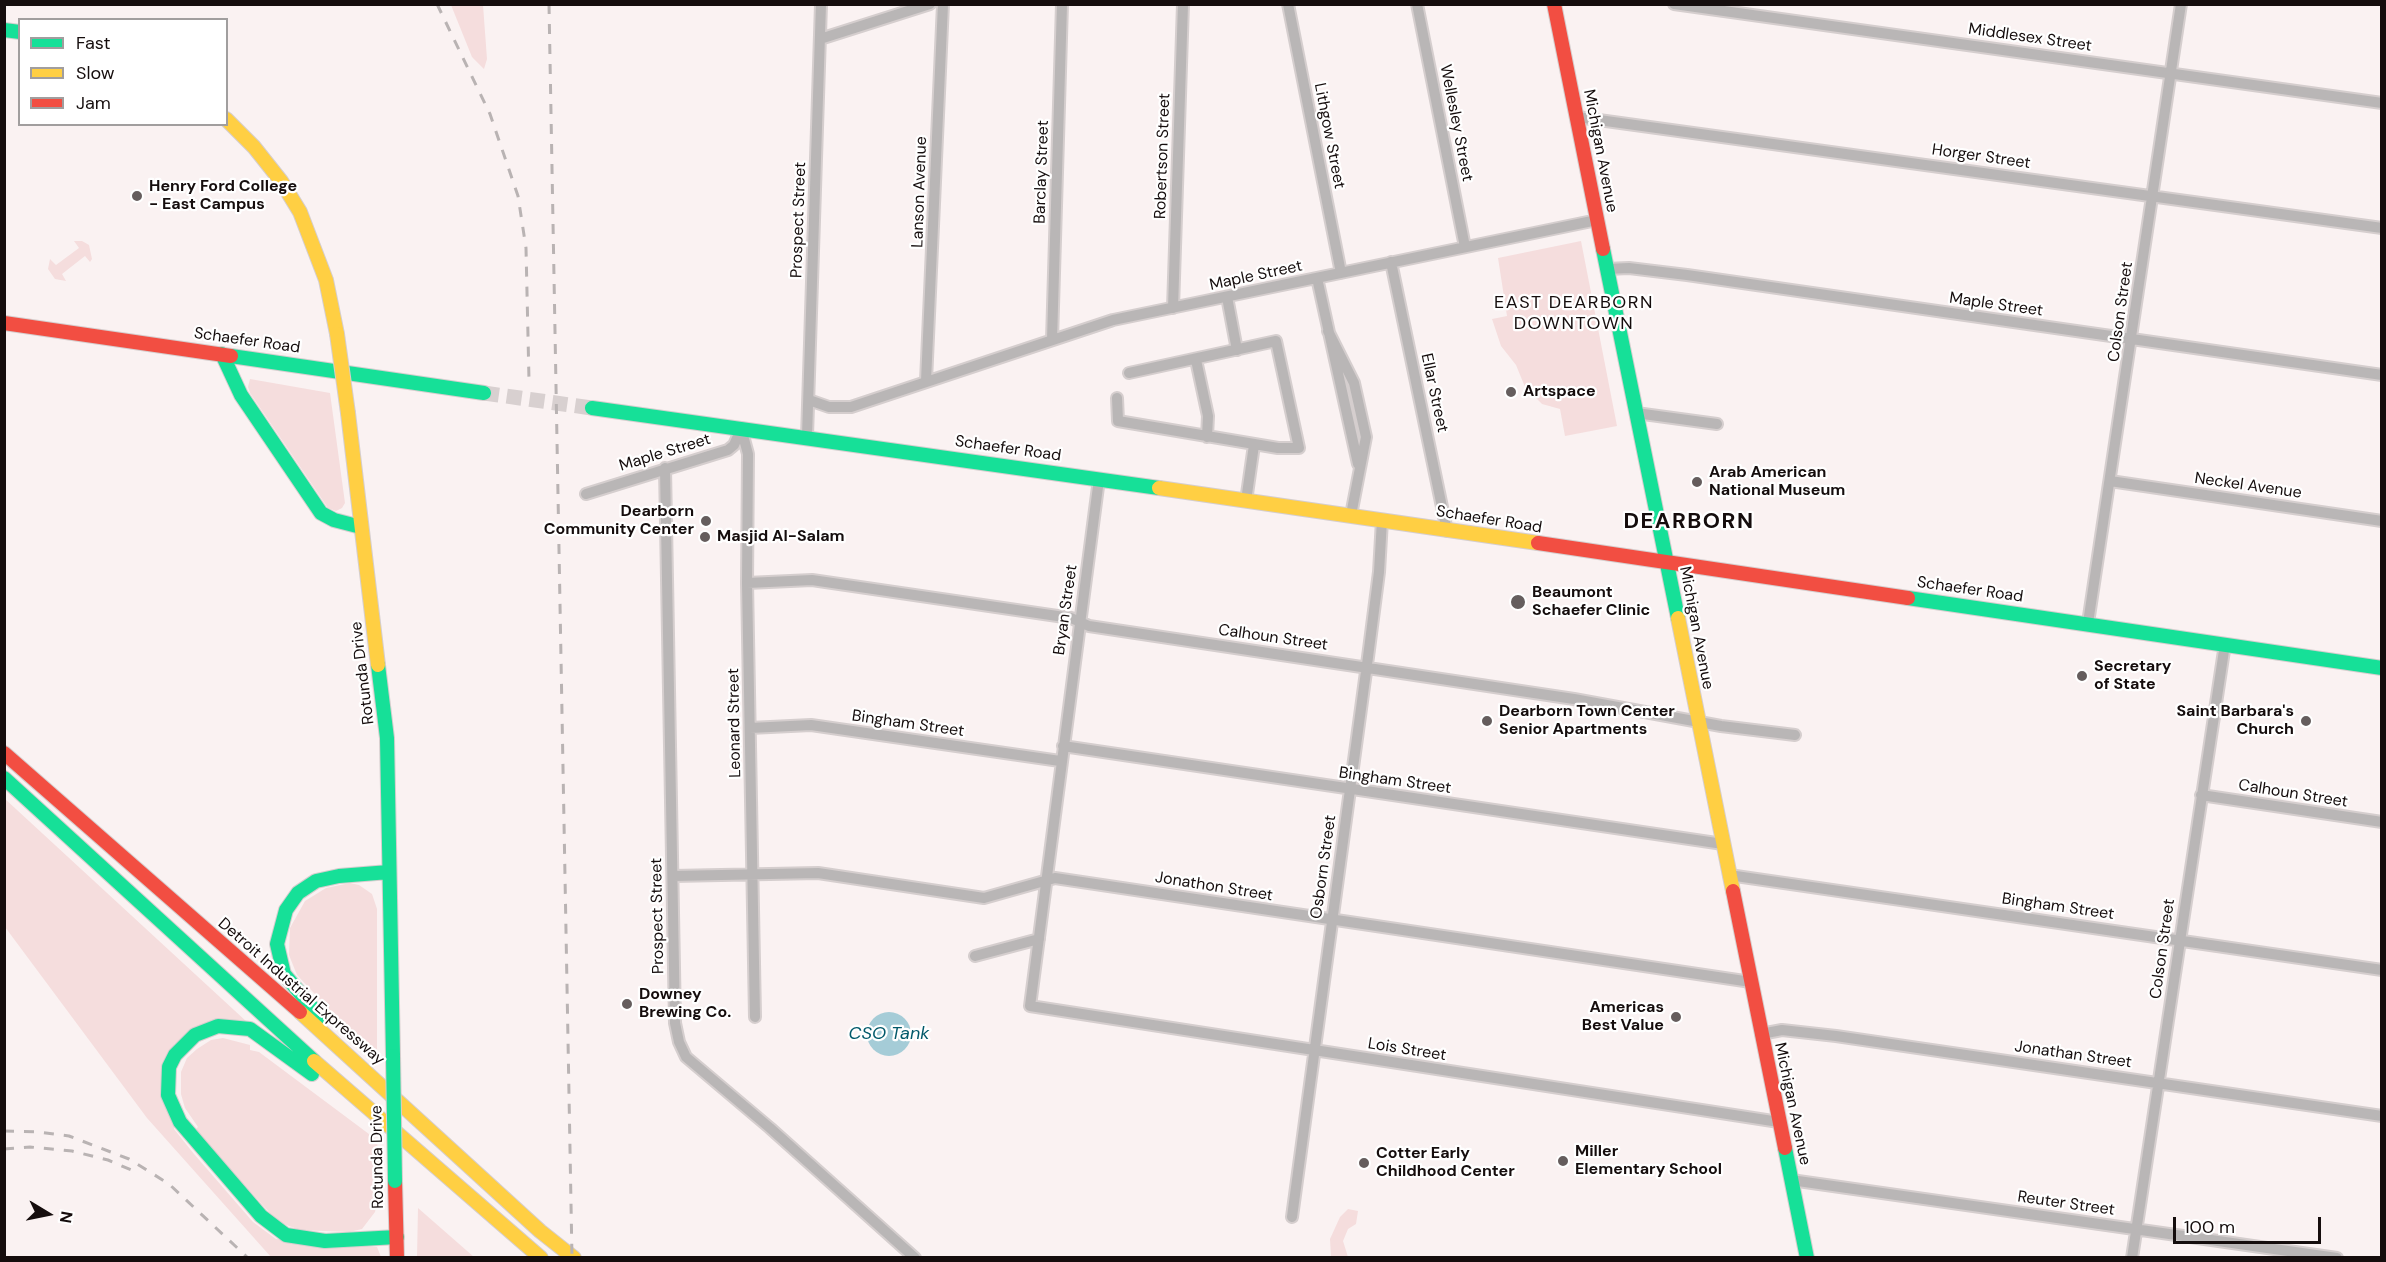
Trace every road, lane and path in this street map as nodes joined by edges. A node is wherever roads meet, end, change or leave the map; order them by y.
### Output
1 (821, 4) edge
2 (930, 4) edge
3 (943, 4) edge
4 (1062, 4) edge
5 (1183, 4) edge
6 (1288, 4) edge
7 (1417, 4) edge
8 (1554, 4) edge
9 (1674, 4) edge
10 (2181, 4) edge
11 (820, 39) junction
12 (2171, 72) junction
13 (2382, 103) edge
14 (1577, 117) junction
15 (228, 121) edge
16 (2153, 196) junction
17 (1597, 220) junction
18 (2382, 228) edge
19 (1466, 247) junction
20 (1391, 262) junction
21 (1607, 269) junction
22 (1341, 273) junction
23 (1317, 278) junction
24 (1227, 297) junction
25 (1173, 308) junction
26 (4, 323) edge
27 (2132, 339) junction
28 (1052, 340) junction
29 (1237, 350) junction
30 (222, 354) junction
31 (1196, 360) junction
32 (1129, 374) dead end
33 (2382, 375) edge
34 (926, 381) junction
35 (484, 393) tunnel mouth
36 (1117, 398) dead end
37 (809, 400) junction
38 (592, 408) tunnel mouth
39 (1636, 413) junction
40 (1717, 424) dead end
41 (741, 428) junction
42 (807, 436) junction
43 (1207, 436) junction
44 (1254, 445) junction
45 (665, 468) junction
46 (1099, 479) junction
47 (2110, 481) junction
48 (586, 494) dead end
49 (1246, 501) junction
50 (1351, 515) junction
51 (1382, 520) junction
52 (2382, 521) edge
53 (361, 527) junction
54 (1447, 531) junction
55 (1666, 563) junction
56 (747, 583) junction
57 (1079, 622) junction
58 (2088, 623) junction
59 (2225, 644) junction
60 (1366, 667) junction
61 (2382, 668) edge
62 (1698, 721) junction
63 (750, 728) junction
64 (1795, 735) dead end
65 (1063, 746) junction
66 (4, 753) edge
67 (1060, 761) junction
68 (4, 778) edge
69 (1349, 790) junction
70 (2201, 795) junction
71 (2382, 822) edge
72 (1723, 844) junction
73 (389, 872) junction
74 (752, 874) junction
75 (1729, 875) junction
76 (673, 876) junction
77 (1047, 878) junction
78 (1332, 920) junction
79 (1039, 939) junction
80 (2179, 940) junction
81 (975, 956) dead end
82 (2382, 970) edge
83 (1751, 982) junction
84 (755, 1017) dead end
85 (1761, 1034) junction
86 (1315, 1051) junction
87 (348, 1054) junction
88 (2158, 1083) junction
89 (365, 1108) junction
90 (2382, 1116) edge
91 (1779, 1122) junction
92 (1791, 1180) junction
93 (1292, 1217) dead end
94 (2137, 1229) junction
95 (397, 1237) junction
96 (397, 1257) edge
97 (541, 1257) edge
98 (574, 1257) edge
99 (915, 1257) edge
100 (1807, 1257) edge
101 (2132, 1257) edge
102 (2337, 1257) edge

1 - 11 street, Prospect Street
2 - 11 street
3 - 34 street, Lanson Avenue
4 - 28 street, Barclay Street
5 - 25 street, Robertson Street
6 - 22 street, Lithgow Street
7 - 19 street, Wellesley Street
8 - 14 main road, Michigan Avenue
9 - 12 street, Middlesex Street
10 - 12 street, Colson Street
11 - 37 street, Prospect Street
12 - 13 street, Middlesex Street
12 - 16 street, Colson Street
14 - 16 street, Horger Street
14 - 17 main road, Michigan Avenue
15 - 53 main road, Rotunda Drive, bridge
16 - 18 street, Horger Street
16 - 27 street, Colson Street
17 - 19 street, Maple Street
17 - 21 main road, Michigan Avenue
19 - 20 street, Maple Street
20 - 22 street, Maple Street
20 - 54 street, Ellar Street
21 - 27 street, Maple Street
21 - 39 main road, Michigan Avenue
22 - 23 street, Maple Street
23 - 24 street, Maple Street
23 - 50 street
24 - 25 street, Maple Street
24 - 29 street
25 - 28 street, Maple Street
26 - 30 main road, Schaefer Road
27 - 33 street, Maple Street
27 - 47 street, Colson Street
28 - 34 street, Maple Street
29 - 31 street
29 - 44 street
30 - 35 main road, Schaefer Road
30 - 53 main road
31 - 32 street
31 - 43 street
34 - 37 street, Maple Street
36 - 43 street
37 - 42 street, Prospect Street
38 - 41 main road, Schaefer Road
39 - 40 street
39 - 55 main road, Michigan Avenue
41 - 42 main road, Schaefer Road
41 - 45 street, Maple Street
41 - 56 street, Leonard Street
42 - 46 main road, Schaefer Road
43 - 44 street
44 - 49 street
45 - 48 street, Maple Street
45 - 76 street, Prospect Street
46 - 49 main road, Schaefer Road
46 - 57 street, Bryan Street
47 - 52 street, Neckel Avenue
47 - 58 street, Colson Street
49 - 50 main road, Schaefer Road
50 - 51 main road, Schaefer Road
51 - 54 main road, Schaefer Road
51 - 60 street, Osborn Street
53 - 73 main road, Rotunda Drive
54 - 55 main road, Schaefer Road
55 - 58 main road, Schaefer Road
55 - 62 main road, Michigan Avenue
56 - 57 street, Calhoun Street
56 - 63 street, Leonard Street
57 - 60 street, Calhoun Street
57 - 65 street, Bryan Street
58 - 59 main road, Schaefer Road
59 - 61 main road, Schaefer Road
59 - 70 street, Colson Street
60 - 62 street, Calhoun Street
60 - 69 street, Osborn Street
62 - 64 street, Calhoun Street
62 - 72 main road, Michigan Avenue
63 - 67 street, Bingham Street
63 - 74 street, Leonard Street
65 - 67 street, Bryan Street
65 - 69 street, Bingham Street
66 - 87 main road, Detroit Industrial Expressway
67 - 77 street
68 - 89 main road
69 - 72 street, Bingham Street
69 - 78 street, Osborn Street
70 - 71 street, Calhoun Street
70 - 80 street, Colson Street
72 - 75 main road, Michigan Avenue
73 - 87 main road
73 - 95 main road, Rotunda Drive, bridge
74 - 76 street, Jonathon Street
74 - 77 street, Jonathon Street
74 - 84 street, Leonard Street
75 - 80 street, Bingham Street
75 - 83 main road, Michigan Avenue
76 - 99 street, Prospect Street
77 - 78 street, Jonathon Street
77 - 79 street
78 - 83 street, Jonathon Street
78 - 86 street, Osborn Street
79 - 81 street
79 - 86 street, Lois Street
80 - 82 street, Bingham Street
80 - 88 street, Colson Street
83 - 85 main road, Michigan Avenue
85 - 88 street, Jonathan Street
85 - 91 main road, Michigan Avenue
86 - 91 street, Lois Street
86 - 93 street, Osborn Street
87 - 98 main road, Detroit Industrial Expressway
88 - 90 street, Jonathan Street
88 - 94 street, Colson Street
89 - 95 main road
89 - 97 main road
91 - 92 main road, Michigan Avenue
92 - 94 street, Reuter Street
92 - 100 main road, Michigan Avenue
94 - 101 street, Colson Street
94 - 102 street, Reuter Street
95 - 96 main road, Rotunda Drive

